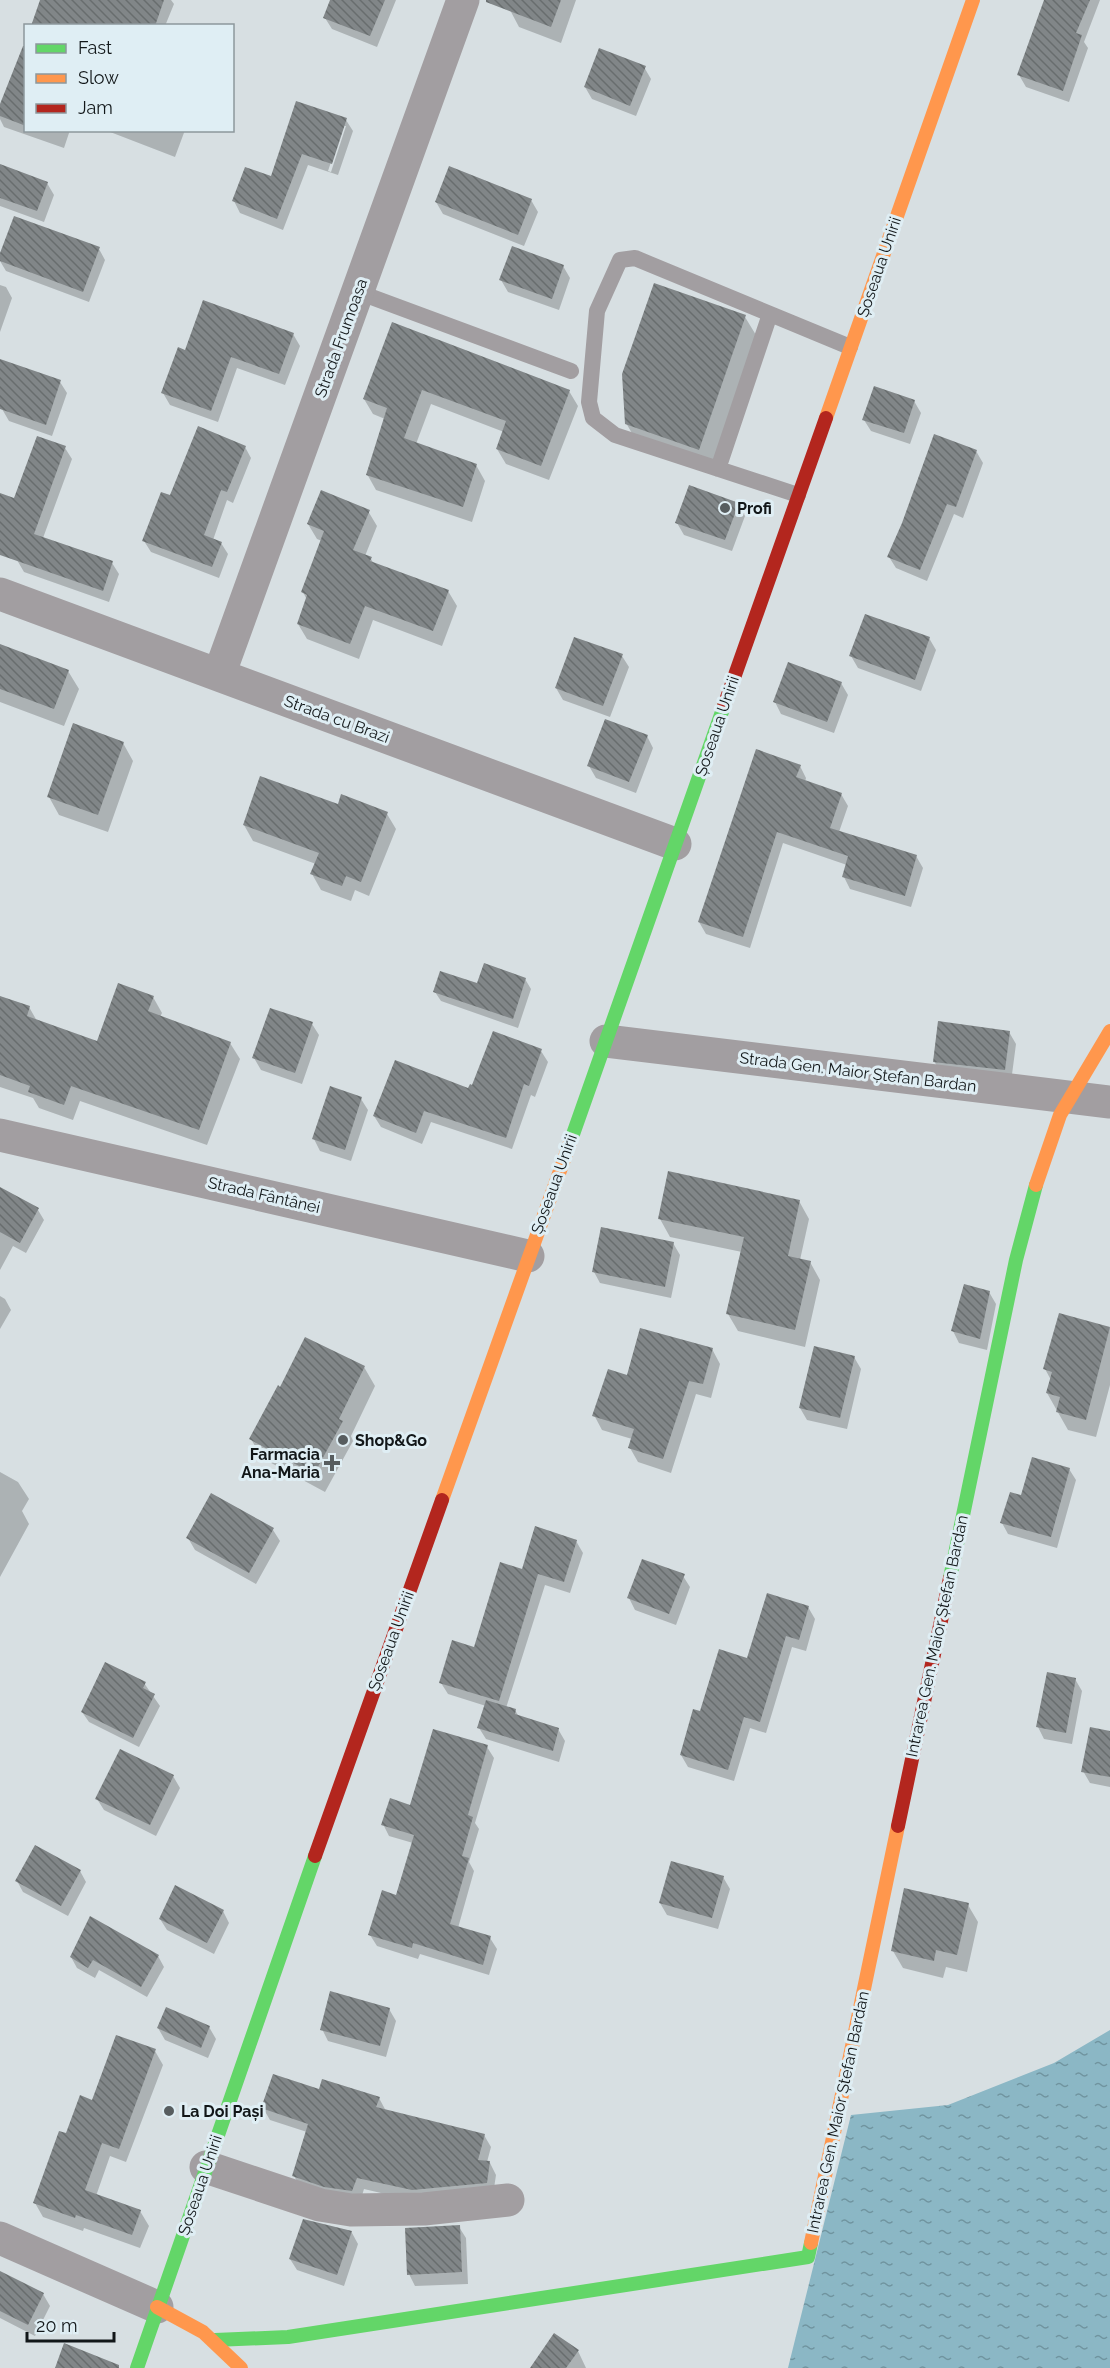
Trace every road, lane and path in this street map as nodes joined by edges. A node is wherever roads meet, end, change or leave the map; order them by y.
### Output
1 (463, 0) edge
2 (973, 0) edge
3 (358, 292) junction
4 (770, 314) junction
5 (850, 347) junction
6 (571, 370) dead end
7 (718, 469) junction
8 (798, 495) junction
9 (0, 594) edge
10 (219, 675) junction
11 (675, 844) junction
12 (1110, 1031) edge
13 (606, 1041) junction
14 (1068, 1098) junction
15 (1110, 1102) edge
16 (0, 1135) edge
17 (528, 1256) junction
18 (206, 2167) junction
19 (508, 2200) dead end
20 (0, 2238) edge
21 (157, 2307) junction
22 (215, 2340) junction
23 (137, 2368) edge
24 (241, 2368) edge

1 - 3 street, Strada Frumoasa
2 - 5 main road, Șoseaua Unirii
3 - 6 lane
3 - 10 street, Strada Frumoasa
4 - 5 lane
4 - 7 lane
4 - 7 lane
5 - 8 main road, Șoseaua Unirii
7 - 8 lane
8 - 11 main road, Șoseaua Unirii
9 - 10 street, Strada cu Brazi
10 - 11 street, Strada cu Brazi
11 - 13 main road, Șoseaua Unirii
12 - 14 main road, Intrarea Gen. Maior Ștefan Bardan
13 - 14 street, Strada Gen. Maior Ștefan Bardan
13 - 17 main road, Șoseaua Unirii
14 - 15 street, Strada Gen. Maior Ștefan Bardan
14 - 22 main road, Intrarea Gen. Maior Ștefan Bardan
16 - 17 street, Strada Fântânei
17 - 18 main road, Șoseaua Unirii
18 - 19 street
18 - 21 main road, Șoseaua Unirii
20 - 21 street
21 - 22 main road
21 - 23 main road, Șoseaua Unirii
22 - 24 main road

